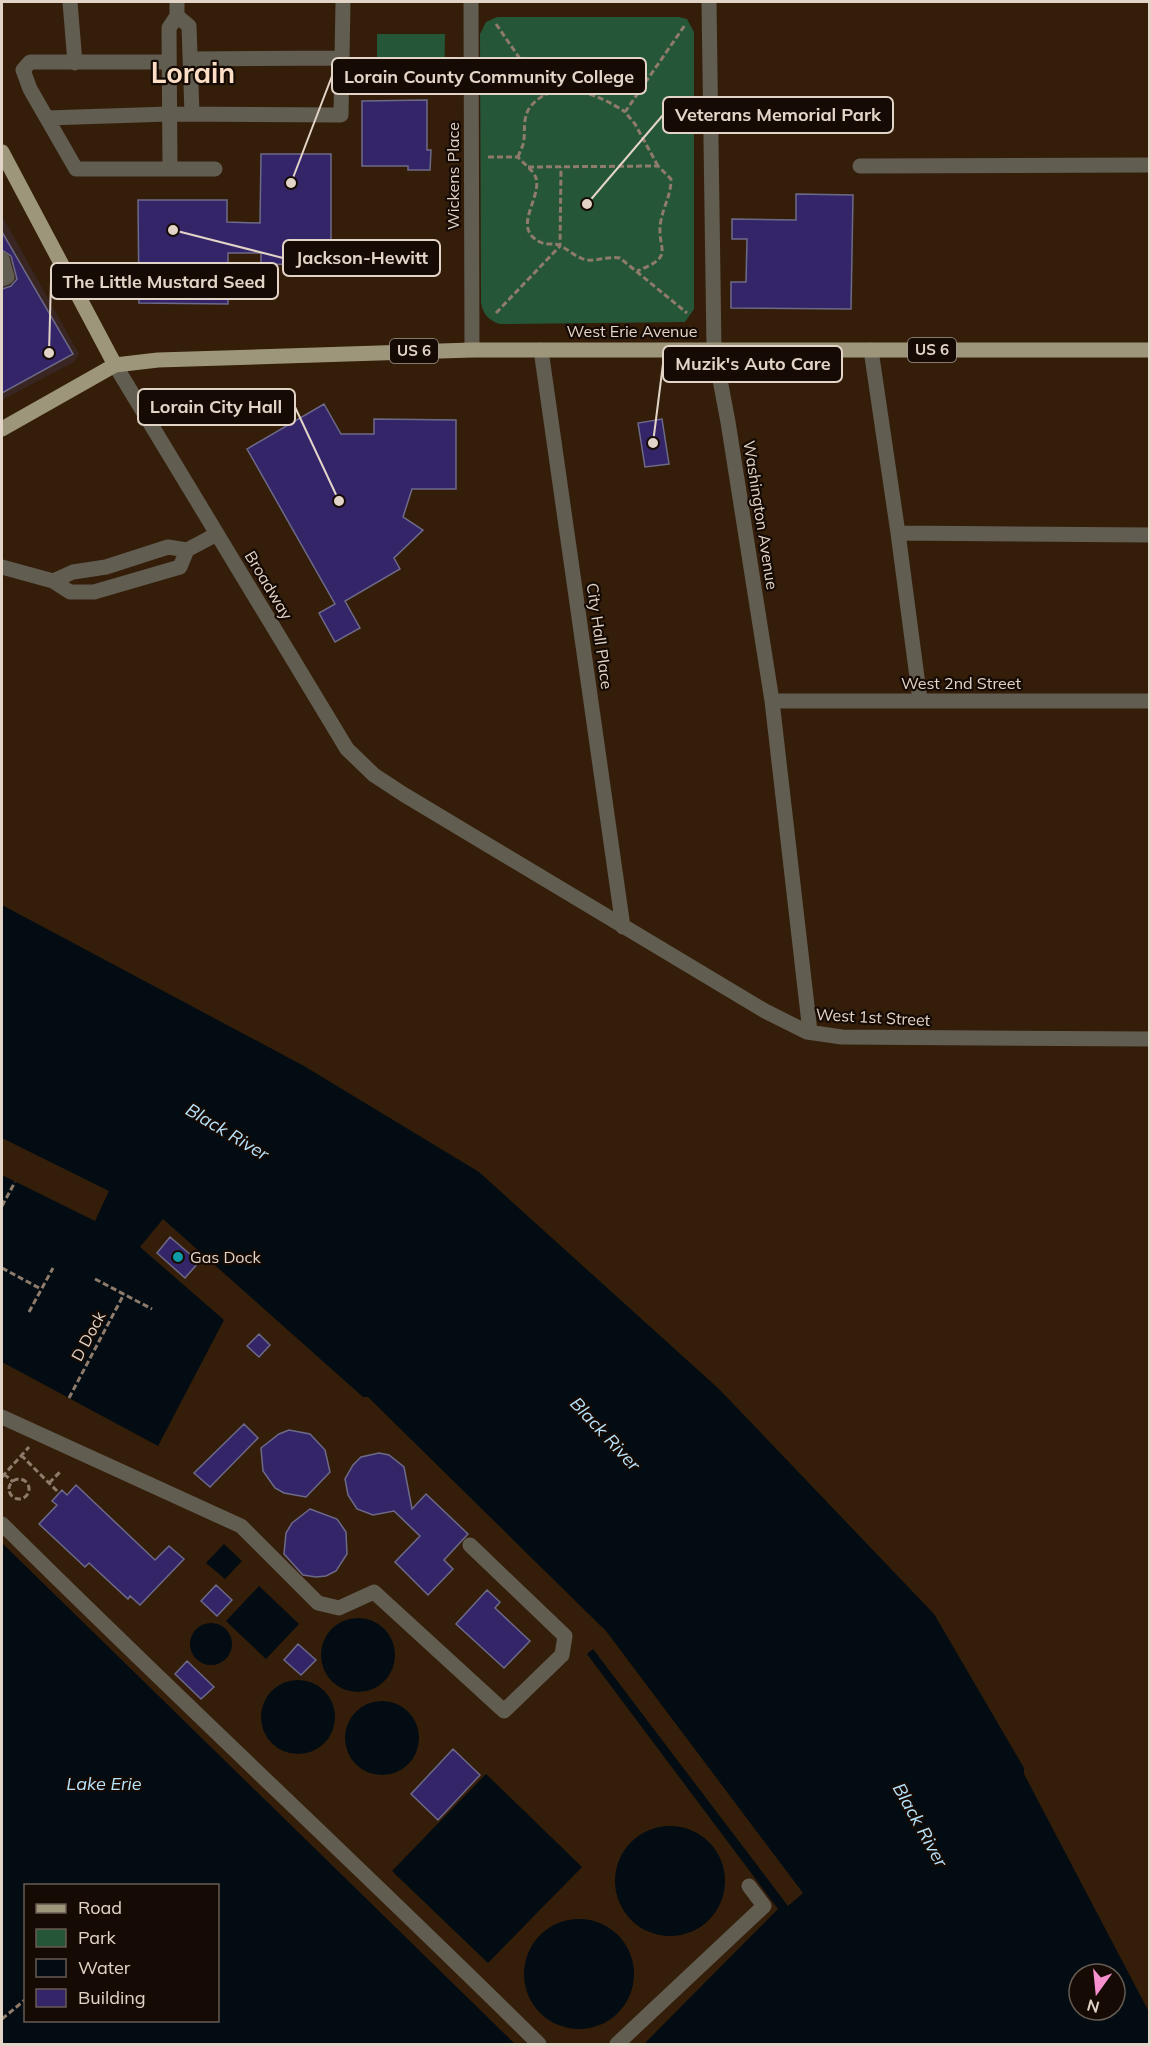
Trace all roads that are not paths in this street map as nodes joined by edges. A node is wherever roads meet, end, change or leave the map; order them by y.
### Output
1 (70, 2) edge
2 (343, 2) edge
3 (471, 2) edge
4 (710, 2) edge
5 (177, 9) edge
6 (342, 58) junction
7 (190, 59) junction
8 (168, 62) junction
9 (75, 63) junction
10 (169, 114) junction
11 (192, 114) junction
12 (46, 118) junction
13 (2, 152) edge
14 (1149, 165) edge
15 (860, 166) dead end
16 (170, 169) junction
17 (215, 169) dead end
18 (2, 259) edge
19 (2, 279) edge
20 (714, 348) junction
21 (472, 350) junction
22 (541, 350) junction
23 (871, 350) junction
24 (1149, 350) edge
25 (115, 365) junction
26 (2, 429) edge
27 (898, 533) junction
28 (217, 534) junction
29 (1149, 535) edge
30 (187, 550) junction
31 (2, 567) edge
32 (53, 582) junction
33 (920, 700) junction
34 (772, 701) junction
35 (1149, 701) edge
36 (623, 927) junction
37 (810, 1032) junction
38 (1149, 1039) edge
39 (2, 1417) edge
40 (2, 1524) edge
41 (470, 1545) dead end
42 (749, 1886) dead end
43 (539, 2044) edge
44 (617, 2044) edge

1 - 9 street
2 - 6 street
3 - 21 street, Wickens Place
4 - 20 street, Washington Avenue
5 - 7 street
5 - 8 street
6 - 7 street
6 - 11 street
7 - 11 street
8 - 9 street
8 - 10 street
9 - 12 street
10 - 11 street
10 - 12 street
10 - 16 street
12 - 16 street
13 - 25 main road, Broadway
14 - 15 street
16 - 17 street
18 - 19 street
20 - 22 main road, West Erie Avenue / US 6
20 - 23 main road, West Erie Avenue / US 6
20 - 34 street, Washington Avenue
21 - 22 main road, West Erie Avenue / US 6
21 - 25 main road, West Erie Avenue / US 6
22 - 36 street, City Hall Place
23 - 24 main road, West Erie Avenue / US 6
23 - 27 street
25 - 26 main road, US 6
25 - 28 street, Broadway
27 - 29 street
27 - 33 street
28 - 30 street
28 - 36 street, Broadway
30 - 32 street
30 - 32 street
31 - 32 street
33 - 34 street, West 2nd Street
33 - 35 street, West 2nd Street
34 - 37 street, Washington Avenue
36 - 37 street, West 1st Street
37 - 38 street, West 1st Street
39 - 41 street
40 - 43 street
42 - 44 street

